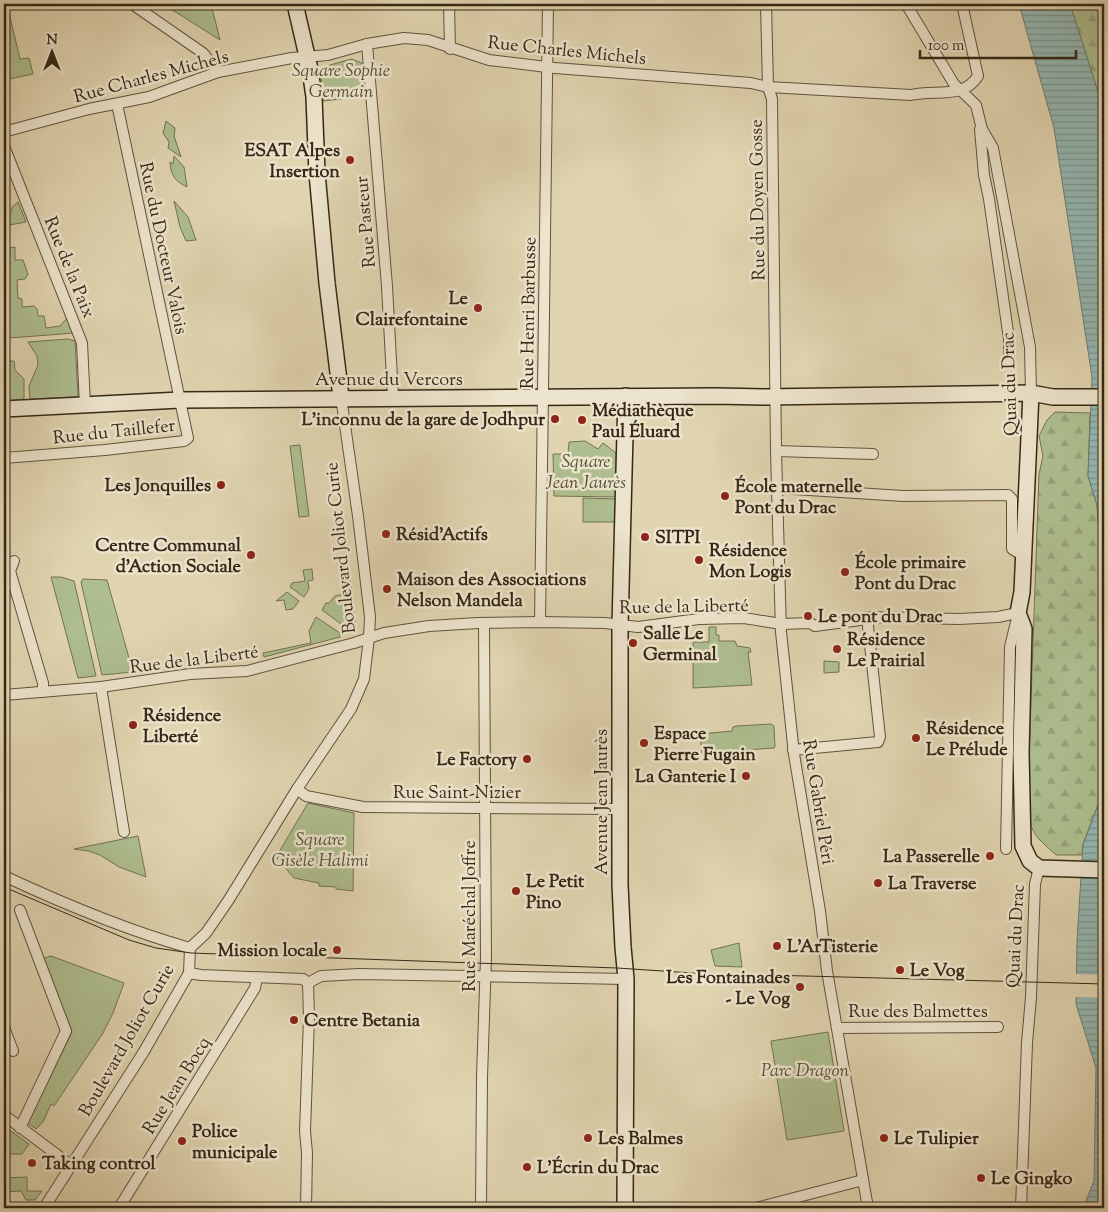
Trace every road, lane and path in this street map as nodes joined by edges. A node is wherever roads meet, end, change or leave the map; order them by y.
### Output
1 (132, 4) edge
2 (295, 4) edge
3 (449, 4) edge
4 (548, 4) edge
5 (766, 4) edge
6 (906, 4) edge
7 (962, 4) edge
8 (367, 44) junction
9 (450, 49) junction
10 (307, 56) junction
11 (548, 68) junction
12 (218, 72) junction
13 (768, 87) junction
14 (961, 91) junction
15 (117, 104) junction
16 (982, 129) junction
17 (4, 130) edge
18 (4, 146) edge
19 (1009, 363) dead end
20 (1031, 394) junction
21 (626, 396) junction
22 (340, 397) junction
23 (394, 397) junction
24 (543, 397) junction
25 (775, 397) junction
26 (1104, 397) edge
27 (180, 400) junction
28 (85, 406) junction
29 (4, 409) edge
30 (776, 451) junction
31 (873, 454) dead end
32 (4, 458) edge
33 (778, 488) junction
34 (1024, 552) junction
35 (14, 561) dead end
36 (1018, 613) junction
37 (867, 617) junction
38 (540, 622) junction
39 (484, 623) junction
40 (781, 624) junction
41 (620, 625) junction
42 (369, 638) junction
43 (101, 687) junction
44 (43, 692) junction
45 (4, 696) edge
46 (793, 750) junction
47 (297, 789) junction
48 (485, 809) junction
49 (620, 809) junction
50 (124, 832) dead end
51 (1006, 849) dead end
52 (1038, 868) junction
53 (1104, 870) edge
54 (4, 876) edge
55 (20, 910) dead end
56 (190, 948) junction
57 (189, 973) junction
58 (486, 976) junction
59 (257, 978) junction
60 (626, 979) junction
61 (308, 983) junction
62 (4, 1027) edge
63 (998, 1027) dead end
64 (837, 1028) junction
65 (13, 1051) dead end
66 (4, 1115) edge
67 (20, 1128) junction
68 (72, 1166) junction
69 (863, 1180) junction
70 (44, 1208) edge
71 (119, 1208) edge
72 (306, 1208) edge
73 (481, 1208) edge
74 (625, 1208) edge
75 (756, 1208) edge
76 (868, 1208) edge
77 (1021, 1208) edge

1 - 12 street
2 - 10 street, Boulevard Joliot Curie
3 - 9 street
4 - 11 street, Rue Henri Barbusse
5 - 13 street, Rue du Doyen Gosse
6 - 14 street, Quai du Drac
7 - 14 street
8 - 9 street, Rue Charles Michels
8 - 10 street, Rue Charles Michels
8 - 23 street, Rue Pasteur
9 - 11 street, Rue Charles Michels
10 - 12 street, Rue Charles Michels
10 - 22 street, Boulevard Joliot Curie
11 - 13 street, Rue Charles Michels
11 - 24 street, Rue Henri Barbusse
12 - 15 street, Rue Charles Michels
13 - 14 street, Rue Charles Michels
13 - 25 street, Rue du Doyen Gosse
14 - 16 street, Quai du Drac
15 - 17 street, Rue Charles Michels
15 - 27 street, Rue du Docteur Valois
16 - 19 street, Quai du Drac
16 - 20 street, Quai du Drac
18 - 28 street, Rue de la Paix
20 - 25 street, Avenue du Vercors
20 - 26 street, Avenue du Vercors
20 - 34 street, Quai du Drac
21 - 24 street, Avenue du Vercors
21 - 25 street, Avenue du Vercors
21 - 41 street, Avenue Jean Jaurès
22 - 23 street, Avenue du Vercors
22 - 27 street, Avenue du Vercors
22 - 42 street, Boulevard Joliot Curie
23 - 24 street, Avenue du Vercors
24 - 38 street, Rue Henri Barbusse
25 - 30 street, Rue Gabriel Péri
27 - 28 street, Avenue du Vercors
27 - 32 street, Rue du Taillefer
28 - 29 street, Avenue du Vercors
30 - 31 street
30 - 33 street, Rue Gabriel Péri
33 - 34 street
33 - 40 street, Rue Gabriel Péri
34 - 36 street, Quai du Drac
35 - 44 street
36 - 37 street, Rue de la Liberté
36 - 51 street, Quai du Drac
36 - 52 street, Quai du Drac
37 - 40 street, Rue de la Liberté
37 - 46 street
38 - 39 street, Rue de la Liberté
38 - 41 street, Rue de la Liberté
39 - 42 street, Rue de la Liberté
39 - 48 street, Rue Maréchal Joffre
40 - 41 street, Rue de la Liberté
40 - 46 street, Rue Gabriel Péri
41 - 49 street, Avenue Jean Jaurès
42 - 43 street, Rue de la Liberté
42 - 47 street, Boulevard Joliot Curie
43 - 44 street, Rue de la Liberté
43 - 50 street
44 - 45 street, Rue de la Liberté
46 - 64 street, Rue Gabriel Péri
47 - 48 street, Rue Saint-Nizier
47 - 56 street, Boulevard Joliot Curie
48 - 49 street, Rue Saint-Nizier
48 - 58 street, Rue Maréchal Joffre
49 - 60 street, Avenue Jean Jaurès
52 - 53 street
52 - 77 street, Quai du Drac
54 - 56 street
55 - 67 street
56 - 57 street, Boulevard Joliot Curie
57 - 59 street
57 - 68 street, Boulevard Joliot Curie
58 - 60 street
58 - 61 street
58 - 73 street, Rue Maréchal Joffre
59 - 61 street
59 - 71 street, Rue Jean Bocq
60 - 74 street, Avenue Jean Jaurès
61 - 72 street
62 - 65 street
63 - 64 street, Rue des Balmettes
64 - 69 street, Rue Gabriel Péri
66 - 67 street
67 - 68 street
68 - 70 street, Boulevard Joliot Curie
69 - 75 street
69 - 76 street, Rue Gabriel Péri

